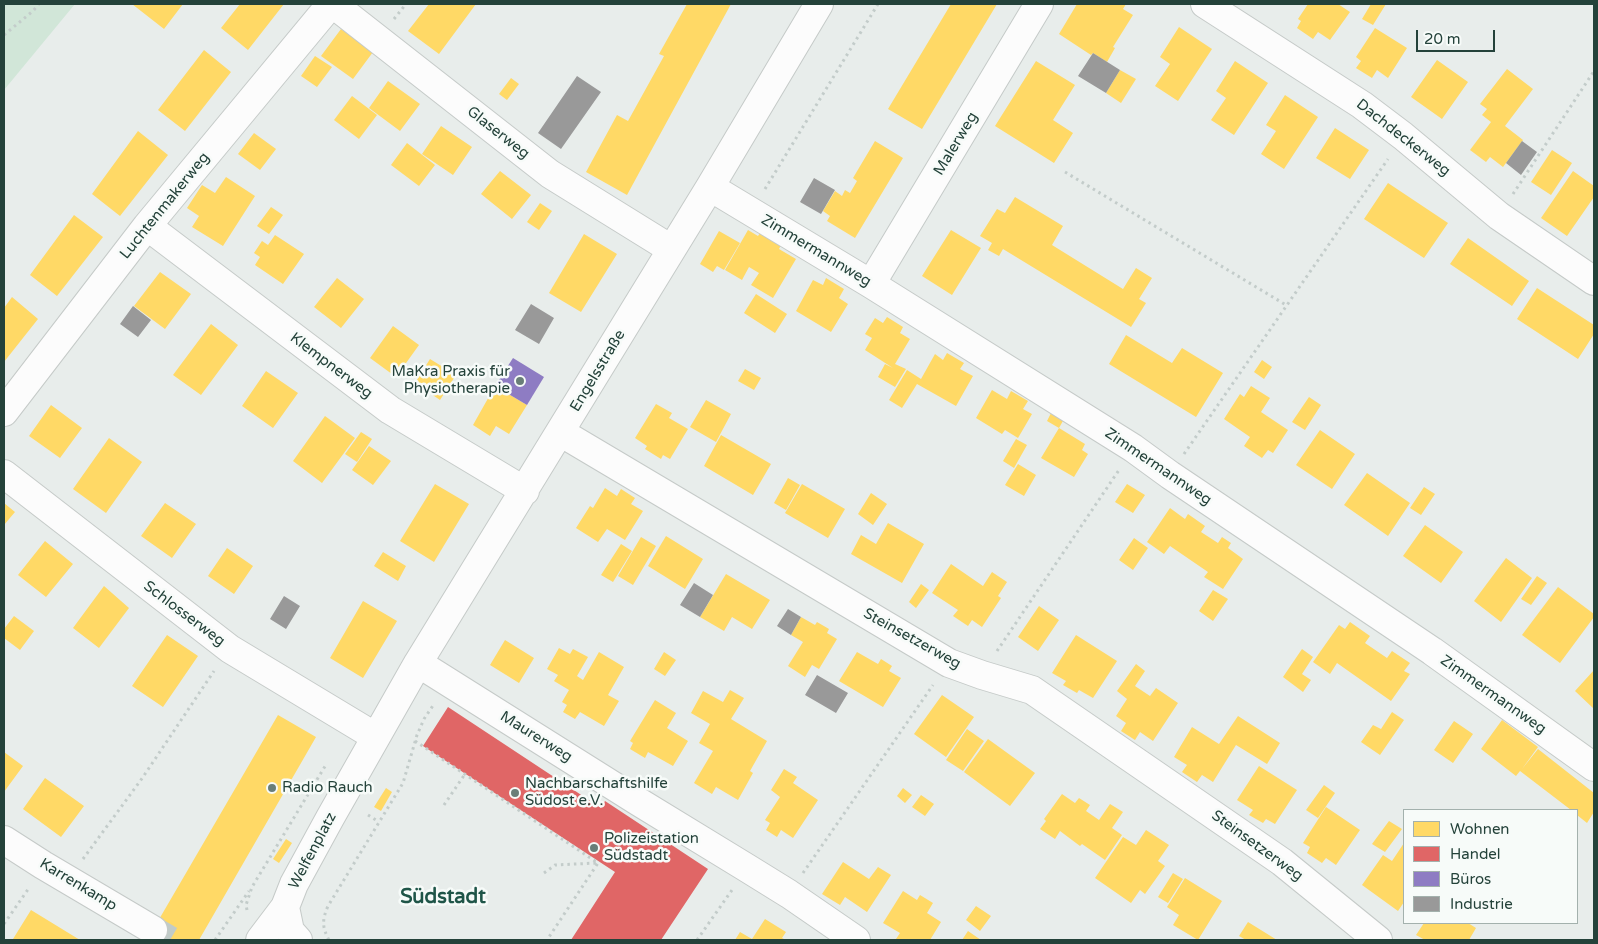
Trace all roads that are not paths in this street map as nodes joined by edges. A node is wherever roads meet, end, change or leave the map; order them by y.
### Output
1 (332, 4) edge
2 (819, 4) edge
3 (1039, 4) edge
4 (1205, 4) edge
5 (710, 187) junction
6 (148, 226) junction
7 (671, 249) junction
8 (1594, 281) edge
9 (871, 284) junction
10 (4, 412) edge
11 (560, 432) junction
12 (4, 474) edge
13 (525, 491) junction
14 (418, 664) junction
15 (376, 737) junction
16 (1594, 767) edge
17 (4, 840) edge
18 (285, 906) junction
19 (153, 930) tunnel mouth
20 (260, 940) edge
21 (298, 940) edge
22 (856, 940) edge
23 (1378, 940) edge

1 - 6 street, Luchtenmakerweg
1 - 7 street, Glaserweg
2 - 5 street, Engelsstraße
3 - 9 street, Malerweg
4 - 8 street, Dachdeckerweg
5 - 7 street, Engelsstraße
5 - 9 street, Zimmermannweg
6 - 10 street, Luchtenmakerweg
6 - 13 street, Klempnerweg
7 - 11 street, Engelsstraße
9 - 16 street, Zimmermannweg
11 - 13 street, Engelsstraße
11 - 23 street, Steinsetzerweg
12 - 15 street, Schlosserweg
13 - 14 street, Engelsstraße
14 - 15 street, Engelsstraße
14 - 22 street, Maurerweg
15 - 18 street, Welfenplatz
17 - 19 street, Karrenkamp
18 - 20 street
18 - 21 street, Welfenplatz

